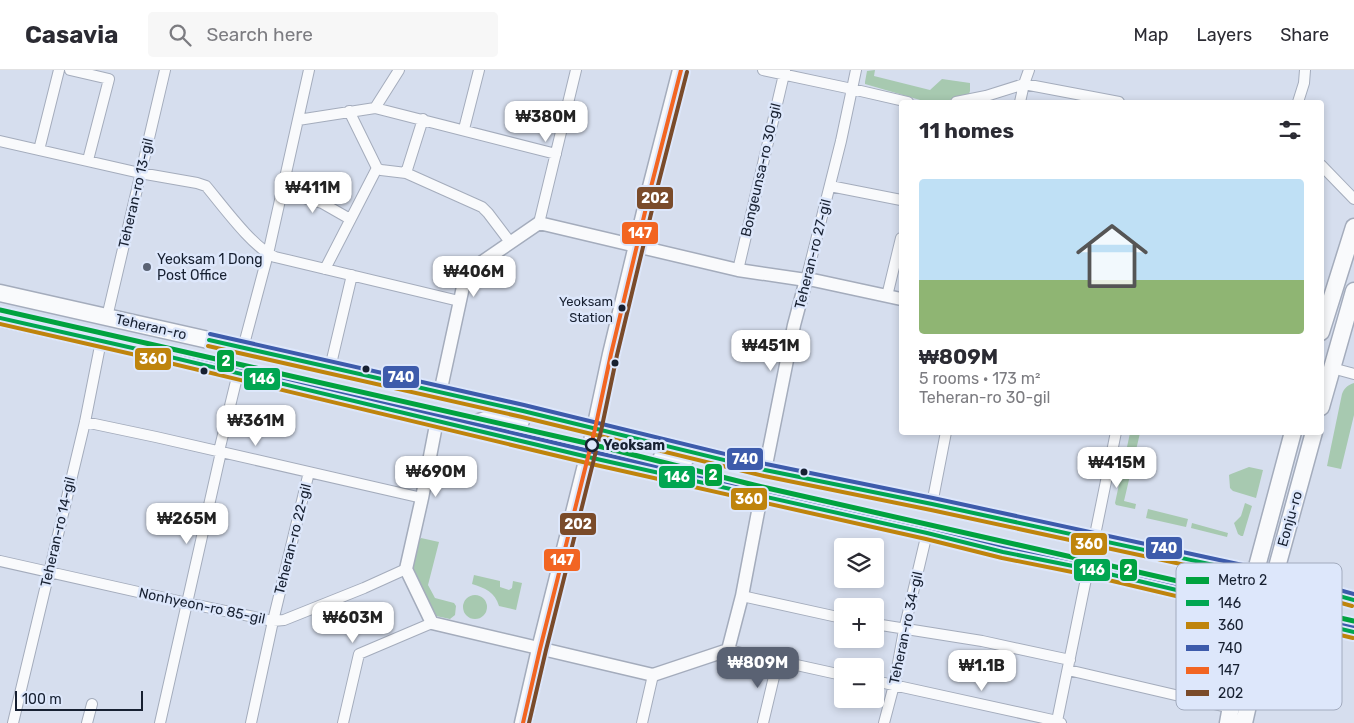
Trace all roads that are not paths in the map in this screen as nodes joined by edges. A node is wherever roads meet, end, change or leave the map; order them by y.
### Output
1 (59, 70) edge
2 (70, 70) edge
3 (165, 70) edge
4 (308, 70) edge
5 (399, 70) edge
6 (479, 70) edge
7 (576, 70) edge
8 (682, 70) edge
9 (763, 70) edge
10 (856, 70) edge
11 (1029, 70) edge
12 (1305, 70) edge
13 (784, 72) edge
14 (1024, 84) junction
15 (852, 89) junction
16 (899, 100) edge
17 (966, 100) edge
18 (1020, 100) edge
19 (1108, 100) edge
20 (1299, 100) edge
21 (376, 108) junction
22 (349, 111) junction
23 (423, 119) junction
24 (298, 120) junction
25 (464, 129) junction
26 (0, 141) edge
27 (39, 150) junction
28 (556, 154) junction
29 (88, 160) junction
30 (376, 168) junction
31 (1324, 168) edge
32 (140, 173) junction
33 (406, 174) junction
34 (830, 186) junction
35 (282, 192) junction
36 (1354, 199) edge
37 (899, 200) edge
38 (350, 219) junction
39 (539, 223) junction
40 (1354, 227) edge
41 (510, 242) junction
42 (637, 246) junction
43 (899, 246) edge
44 (268, 254) junction
45 (325, 269) junction
46 (738, 270) junction
47 (352, 275) junction
48 (806, 280) junction
49 (1354, 291) edge
50 (0, 293) edge
51 (887, 296) junction
52 (899, 299) edge
53 (459, 301) junction
54 (107, 317) junction
55 (0, 318) edge
56 (1324, 322) edge
57 (102, 341) junction
58 (243, 348) junction
59 (330, 368) junction
60 (1332, 368) junction
61 (238, 373) junction
62 (1354, 374) edge
63 (440, 392) junction
64 (1324, 396) edge
65 (523, 411) junction
66 (437, 420) junction
67 (85, 422) junction
68 (464, 427) junction
69 (595, 429) junction
70 (945, 435) edge
71 (1115, 435) edge
72 (1292, 435) edge
73 (1313, 435) edge
74 (221, 452) junction
75 (588, 457) junction
76 (727, 460) junction
77 (765, 470) junction
78 (309, 472) junction
79 (668, 475) junction
80 (761, 496) junction
81 (422, 498) junction
82 (932, 504) junction
83 (927, 533) junction
84 (1094, 540) junction
85 (0, 561) edge
86 (1203, 563) edge
87 (1258, 563) edge
88 (1278, 563) edge
89 (406, 569) junction
90 (1088, 569) junction
91 (48, 572) junction
92 (1176, 590) edge
93 (742, 596) junction
94 (186, 603) junction
95 (834, 616) edge
96 (273, 621) junction
97 (432, 623) junction
98 (884, 626) edge
99 (904, 630) junction
100 (540, 648) junction
101 (728, 650) junction
102 (778, 660) junction
103 (1069, 665) junction
104 (834, 673) edge
105 (653, 675) junction
106 (884, 683) edge
107 (894, 685) junction
108 (1176, 698) edge
109 (92, 704) dead end
110 (1213, 710) edge
111 (1247, 710) edge
112 (1229, 715) edge
113 (1059, 722) edge
114 (14, 723) edge
115 (87, 723) edge
116 (160, 723) edge
117 (251, 723) edge
118 (343, 723) edge
119 (523, 723) edge
120 (642, 723) edge
121 (763, 723) edge
122 (884, 723) edge
123 (1244, 723) edge

1 - 27 street
2 - 29 street
3 - 32 street, Teheran-ro 13-gil
4 - 24 street
5 - 21 street
6 - 25 street
7 - 28 street
8 - 42 main road
9 - 13 street
10 - 15 street, Teheran-ro 27-gil
11 - 14 street
12 - 20 street
13 - 15 street
13 - 46 street, Bongeunsa-ro 30-gil
14 - 17 street
14 - 18 street
14 - 19 street
15 - 16 street
15 - 34 street, Teheran-ro 27-gil
21 - 22 street
21 - 23 street
22 - 24 street
22 - 30 street
23 - 25 street
23 - 33 street
24 - 35 street
25 - 28 street
26 - 27 street
27 - 29 street
28 - 39 street
29 - 32 street
30 - 33 street
30 - 38 street
31 - 36 street
32 - 44 street
32 - 54 street, Teheran-ro 13-gil
33 - 41 street
34 - 37 street, Teheran-ro 27-gil
34 - 48 street, Teheran-ro 27-gil
35 - 38 street
35 - 44 street
38 - 45 street
39 - 41 street
39 - 42 street
40 - 56 main road
41 - 53 street
42 - 46 street
42 - 69 main road
43 - 51 street
44 - 45 street
44 - 58 street
45 - 47 street
46 - 48 street
47 - 53 street
47 - 59 street
48 - 51 street
48 - 77 street, Teheran-ro 27-gil
49 - 60 main road
50 - 54 main road, Teheran-ro
51 - 52 street
53 - 63 street
54 - 58 main road, Teheran-ro
55 - 57 main road, Teheran-ro
57 - 61 main road, Teheran-ro
57 - 67 street, Teheran-ro 14-gil
58 - 59 main road, Teheran-ro
59 - 63 main road, Teheran-ro
60 - 62 street
60 - 64 main road
61 - 66 main road, Teheran-ro
61 - 74 street
63 - 65 main road, Teheran-ro
65 - 68 main road
65 - 69 main road, Teheran-ro
66 - 68 main road, Teheran-ro
66 - 81 street
67 - 74 street
67 - 91 street, Teheran-ro 14-gil
68 - 75 main road, Teheran-ro
69 - 75 main road
69 - 76 main road, Teheran-ro
70 - 82 street
71 - 84 street
72 - 87 main road, Eonju-ro
73 - 88 main road, Eonju-ro
74 - 78 street
74 - 94 street
75 - 79 main road, Teheran-ro
75 - 100 main road
76 - 77 main road, Teheran-ro
76 - 79 main road
77 - 82 main road, Teheran-ro
78 - 81 street
78 - 96 street, Teheran-ro 22-gil
79 - 80 main road, Teheran-ro
80 - 83 main road, Teheran-ro
80 - 93 street
81 - 89 street
82 - 84 main road, Teheran-ro
83 - 90 main road, Teheran-ro
83 - 99 street, Teheran-ro 34-gil
84 - 86 main road, Teheran-ro
85 - 91 street, Nonhyeon-ro 85-gil
89 - 96 street, Nonhyeon-ro 85-gil
89 - 97 street
90 - 92 main road, Teheran-ro
90 - 103 street
91 - 94 street, Nonhyeon-ro 85-gil
91 - 114 street, Teheran-ro 14-gil
93 - 95 street
93 - 101 street
94 - 96 street, Nonhyeon-ro 85-gil
94 - 116 street
96 - 117 street, Teheran-ro 22-gil
97 - 100 street
97 - 118 street
98 - 99 street
99 - 103 street
99 - 107 street, Teheran-ro 34-gil
100 - 105 street
100 - 119 main road
101 - 102 street
101 - 105 street
102 - 104 street
102 - 121 street
103 - 108 street
103 - 113 street
105 - 120 street
106 - 107 street
107 - 113 street
107 - 122 street, Teheran-ro 34-gil
109 - 115 street
110 - 112 street
111 - 123 main road, Eonju-ro

